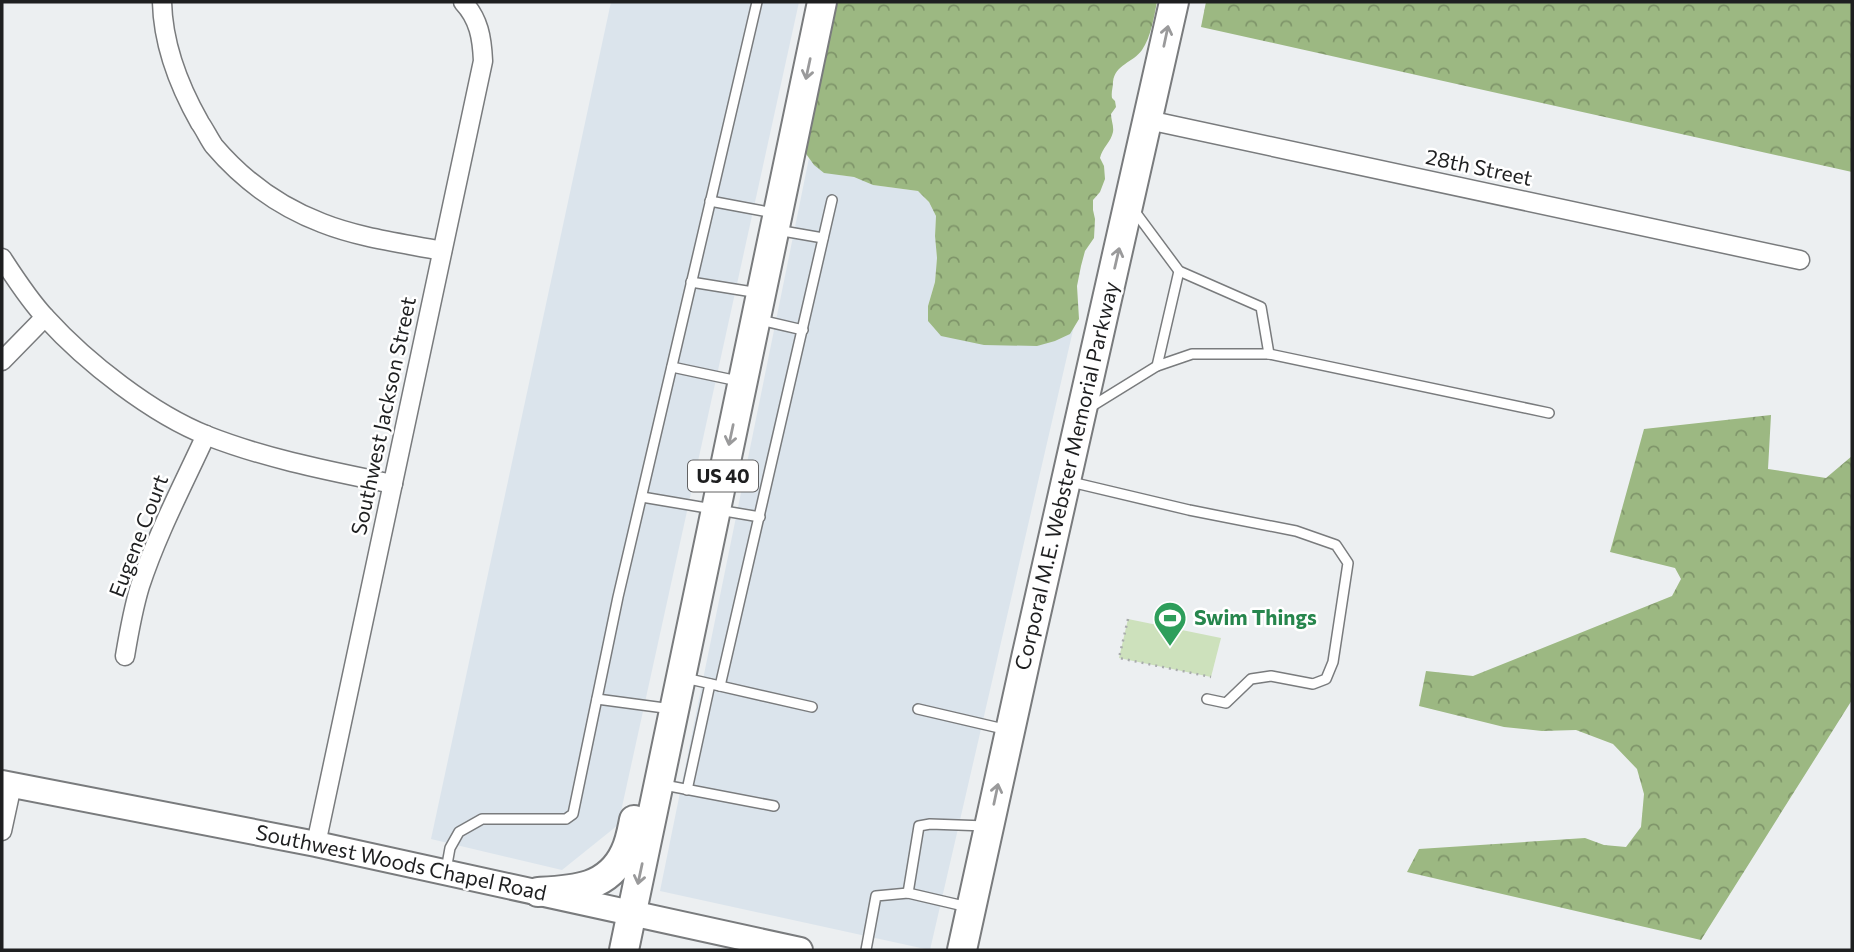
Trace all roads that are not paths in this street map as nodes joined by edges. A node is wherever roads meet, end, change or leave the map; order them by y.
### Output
1 (162, 2) edge
2 (463, 2) edge
3 (757, 2) edge
4 (822, 2) edge
5 (1174, 2) edge
6 (1148, 120) junction
7 (832, 200) dead end
8 (710, 201) junction
9 (1129, 203) junction
10 (776, 221) junction
11 (823, 238) junction
12 (442, 251) junction
13 (2, 258) edge
14 (1800, 260) dead end
15 (1179, 271) junction
16 (691, 282) junction
17 (759, 307) junction
18 (45, 317) junction
19 (803, 330) junction
20 (1269, 355) junction
21 (2, 361) edge
22 (1157, 366) junction
23 (672, 368) junction
24 (743, 382) junction
25 (1082, 413) junction
26 (1549, 413) dead end
27 (206, 435) junction
28 (1066, 481) junction
29 (393, 484) junction
30 (642, 497) junction
31 (716, 509) junction
32 (760, 517) junction
33 (125, 656) dead end
34 (681, 677) junction
35 (715, 685) junction
36 (597, 699) junction
37 (1207, 699) dead end
38 (812, 708) dead end
39 (674, 709) junction
40 (918, 709) dead end
41 (1010, 731) junction
42 (7, 784) edge
43 (659, 784) junction
44 (687, 790) junction
45 (774, 806) dead end
46 (989, 826) junction
47 (2, 831) edge
48 (316, 844) junction
49 (446, 872) junction
50 (538, 892) junction
51 (908, 893) junction
52 (971, 908) junction
53 (632, 913) junction
54 (624, 950) edge
55 (800, 950) edge
56 (866, 950) edge
57 (962, 950) edge

1 - 12 street
2 - 12 street, Southwest Jackson Street
3 - 8 lane
4 -> 10 main road, US 40
6 -> 5 main road, Corporal M.E. Webster Memorial Parkway
6 - 9 main road, Corporal M.E. Webster Memorial Parkway
6 - 14 street, 28th Street
7 - 11 lane
8 - 10 lane
8 - 16 lane
9 - 15 lane
25 -> 9 main road, Corporal M.E. Webster Memorial Parkway
10 - 11 lane
10 - 17 main road, US 40
11 - 19 lane
12 - 29 street, Southwest Jackson Street
13 - 18 street
15 - 20 lane
15 - 22 lane
16 - 17 lane
16 - 23 lane
17 - 19 lane
17 - 24 main road, US 40
18 - 21 street
18 - 27 street
19 - 32 lane
20 - 22 lane
20 - 26 lane
22 - 25 lane
23 - 24 lane
23 - 30 lane
24 -> 31 main road, US 40
25 - 28 main road, Corporal M.E. Webster Memorial Parkway
27 - 29 street
27 - 33 street, Eugene Court
28 - 37 lane
28 - 41 main road, Corporal M.E. Webster Memorial Parkway
29 - 48 street, Southwest Jackson Street
30 - 31 lane
30 - 36 lane
31 - 32 lane
31 - 34 main road, US 40
32 - 35 lane
34 - 35 lane
34 - 39 main road, US 40
35 - 38 lane
35 - 44 lane
36 - 39 lane
36 - 49 lane
39 - 43 main road, US 40
39 - 50 main road
40 - 41 lane
46 -> 41 main road, Corporal M.E. Webster Memorial Parkway
42 - 47 street
42 - 48 main road, Southwest Woods Chapel Road
43 - 44 lane
43 -> 53 main road, US 40
44 - 45 lane
46 - 51 lane
46 - 52 main road, Corporal M.E. Webster Memorial Parkway
48 - 49 main road, Southwest Woods Chapel Road
49 - 50 main road, Southwest Woods Chapel Road
50 - 53 main road, Southwest Woods Chapel Road
51 - 52 lane
51 - 56 lane
52 - 57 main road, Corporal M.E. Webster Memorial Parkway
53 - 54 main road, US 40
53 - 55 main road, Southwest Woods Chapel Road

